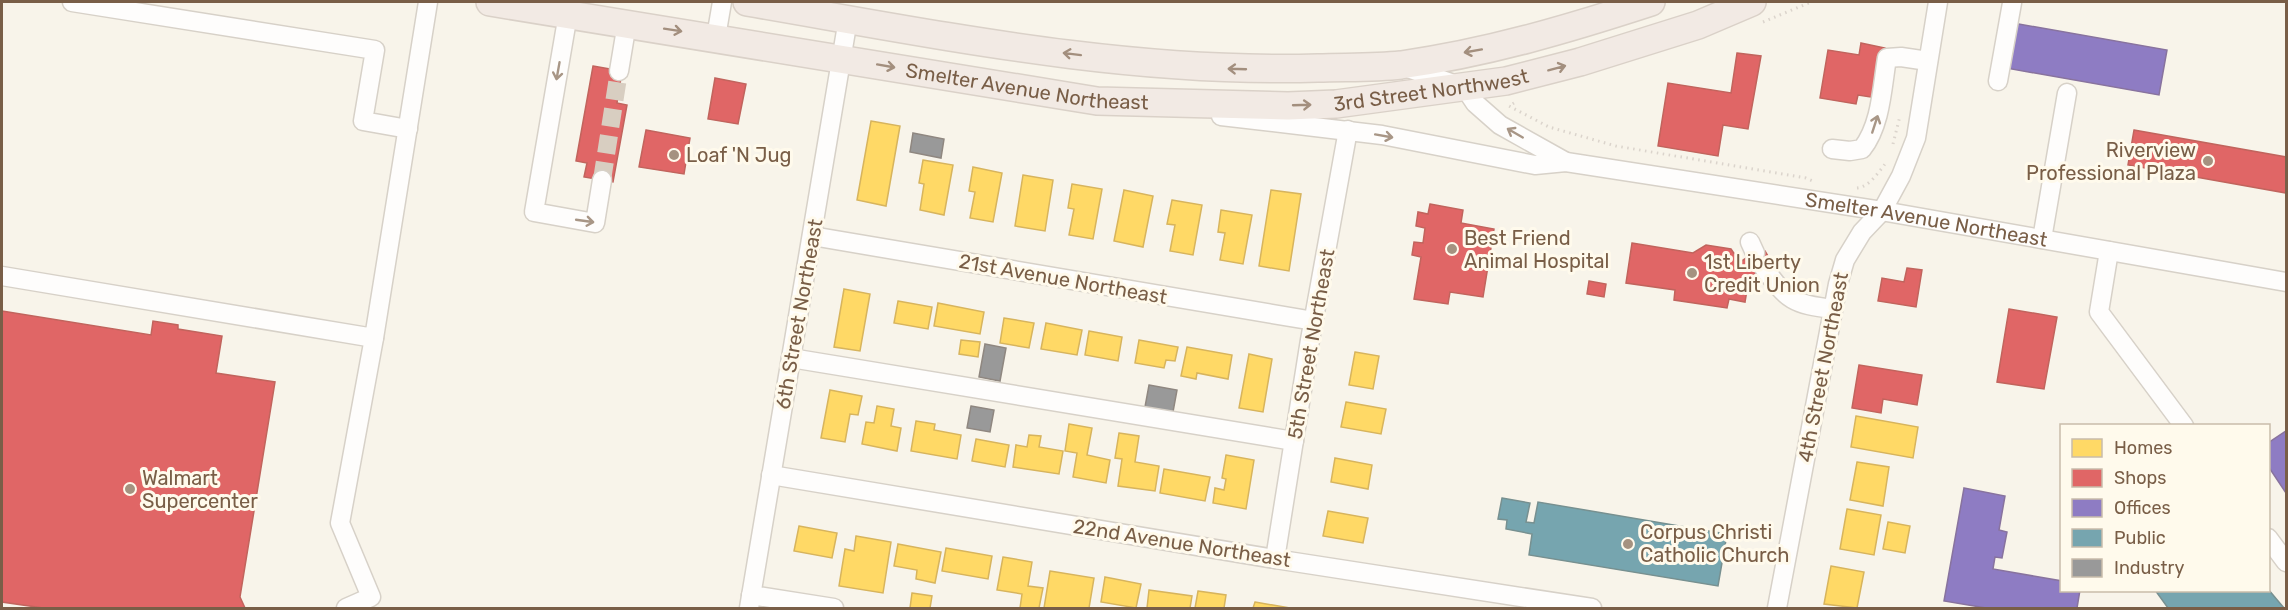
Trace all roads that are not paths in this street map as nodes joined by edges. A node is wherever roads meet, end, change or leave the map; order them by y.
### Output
1 (72, 2) edge
2 (428, 2) edge
3 (490, 2) edge
4 (722, 2) edge
5 (747, 2) edge
6 (1650, 2) edge
7 (1938, 2) edge
8 (2013, 3) dead end
9 (1757, 12) edge
10 (568, 14) junction
11 (848, 19) junction
12 (627, 23) junction
13 (716, 37) junction
14 (842, 59) junction
15 (1130, 61) joint
16 (1928, 61) junction
17 (1399, 65) junction
18 (619, 71) tunnel mouth
19 (1998, 81) dead end
20 (1465, 87) junction
21 (2067, 93) dead end
22 (1097, 101) junction
23 (408, 129) junction
24 (1348, 130) junction
25 (1832, 149) dead end
26 (1566, 162) junction
27 (602, 180) tunnel mouth
28 (1882, 211) junction
29 (812, 236) junction
30 (2043, 239) junction
31 (2109, 251) junction
32 (1756, 254) dead end
33 (2, 276) edge
34 (2286, 282) edge
35 (1833, 309) junction
36 (1314, 321) junction
37 (374, 338) junction
38 (791, 358) junction
39 (2183, 424) edge
40 (1294, 441) junction
41 (771, 475) junction
42 (2270, 541) edge
43 (1275, 559) junction
44 (2286, 562) edge
45 (750, 602) edge
46 (346, 609) edge
47 (834, 609) edge
48 (1592, 609) edge
49 (1777, 609) edge

1 - 23 street
2 - 23 street
3 - 10 highway, Smelter Avenue Northeast
4 - 13 street
5 - 11 highway, Smelter Avenue Northeast
6 -> 17 highway, 3rd Street Northwest
7 - 16 street, 4th Street Northeast
8 - 19 street
20 -> 9 highway, 3rd Street Northwest
10 - 12 highway, Smelter Avenue Northeast
10 -> 27 street
11 - 14 street, 6th Street Northeast
15 -> 11 highway, Smelter Avenue Northeast
12 -> 13 highway, Smelter Avenue Northeast
12 - 18 street
13 - 14 highway, Smelter Avenue Northeast
14 -> 22 highway, Smelter Avenue Northeast
14 - 29 street, 6th Street Northeast
17 -> 15 highway, 3rd Street Northwest
25 -> 16 street
16 - 28 street, 4th Street Northeast
17 - 20 street
22 -> 20 highway, 3rd Street Northwest
26 -> 20 street, Smelter Avenue Northeast
21 - 30 street
22 - 24 street, Smelter Avenue Northeast
23 - 37 street
24 -> 26 street, Smelter Avenue Northeast
24 - 36 street, 5th Street Northeast
26 - 28 street, Smelter Avenue Northeast
28 - 30 street, Smelter Avenue Northeast
28 - 35 street, 4th Street Northeast
29 - 36 street, 21st Avenue Northeast
29 - 38 street, 6th Street Northeast
30 - 31 street, Smelter Avenue Northeast
31 - 34 street, Smelter Avenue Northeast
31 - 39 street
32 - 35 street
33 - 37 street
35 - 49 street, 4th Street Northeast
36 - 40 street, 5th Street Northeast
37 - 46 street
38 - 40 street
38 - 41 street, 6th Street Northeast
40 - 43 street, 5th Street Northeast
41 - 43 street, 22nd Avenue Northeast
41 - 45 street, 6th Street Northeast
42 - 44 street
43 - 48 street, 22nd Avenue Northeast
45 - 47 street

